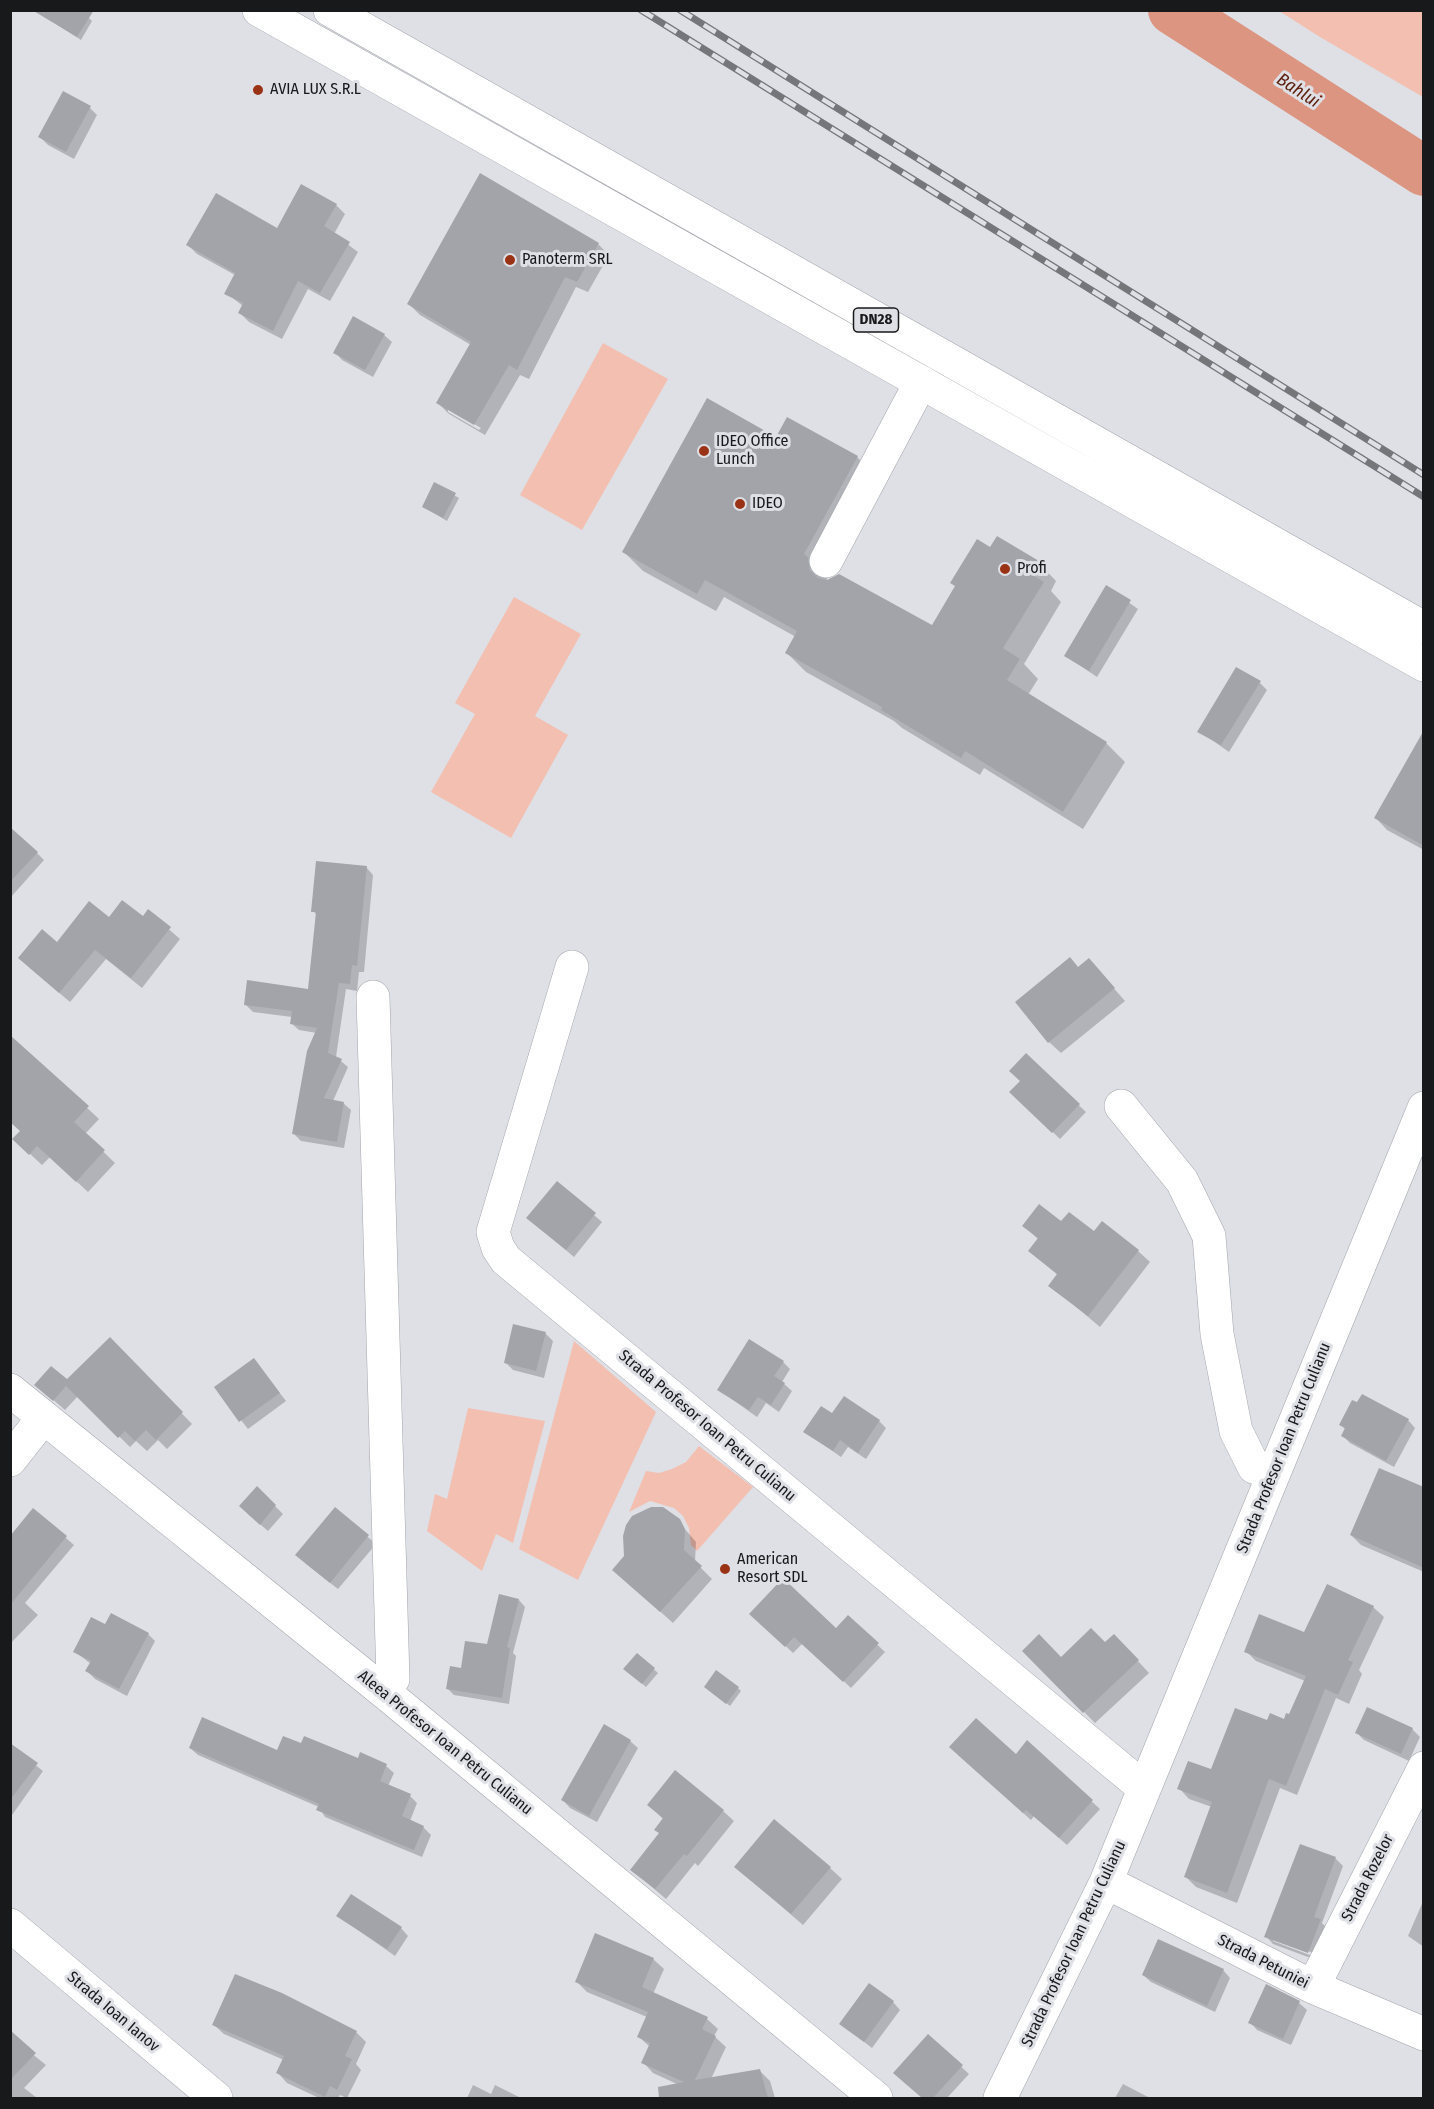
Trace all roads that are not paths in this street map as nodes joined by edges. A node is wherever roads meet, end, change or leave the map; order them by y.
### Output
1 (259, 10) edge
2 (330, 10) edge
3 (921, 381) junction
4 (825, 561) dead end
5 (1424, 628) edge
6 (1424, 665) edge
7 (572, 967) dead end
8 (373, 997) dead end
9 (1120, 1106) dead end
10 (1424, 1108) edge
11 (10, 1390) edge
12 (44, 1418) junction
13 (10, 1460) edge
14 (1273, 1474) junction
15 (382, 1691) junction
16 (1424, 1768) edge
17 (1144, 1788) junction
18 (1106, 1882) junction
19 (10, 1925) edge
20 (1313, 1987) junction
21 (1424, 2034) edge
22 (216, 2098) edge
23 (876, 2098) edge
24 (1000, 2098) edge

1 - 3 main road, DN28
2 - 5 main road, DN28
3 - 4 main road
3 - 6 main road, DN28
7 - 17 main road, Strada Profesor Ioan Petru Culianu
8 - 15 main road
9 - 14 main road
10 - 14 main road, Strada Profesor Ioan Petru Culianu
11 - 12 main road, Aleea Profesor Ioan Petru Culianu
12 - 13 main road
12 - 15 main road, Aleea Profesor Ioan Petru Culianu
14 - 17 main road, Strada Profesor Ioan Petru Culianu
15 - 23 main road, Aleea Profesor Ioan Petru Culianu
16 - 20 main road, Strada Rozelor
17 - 18 main road, Strada Profesor Ioan Petru Culianu
18 - 20 main road, Strada Petuniei
18 - 24 main road, Strada Profesor Ioan Petru Culianu
19 - 22 main road, Strada Ioan Ianov
20 - 21 main road, Strada Petuniei

